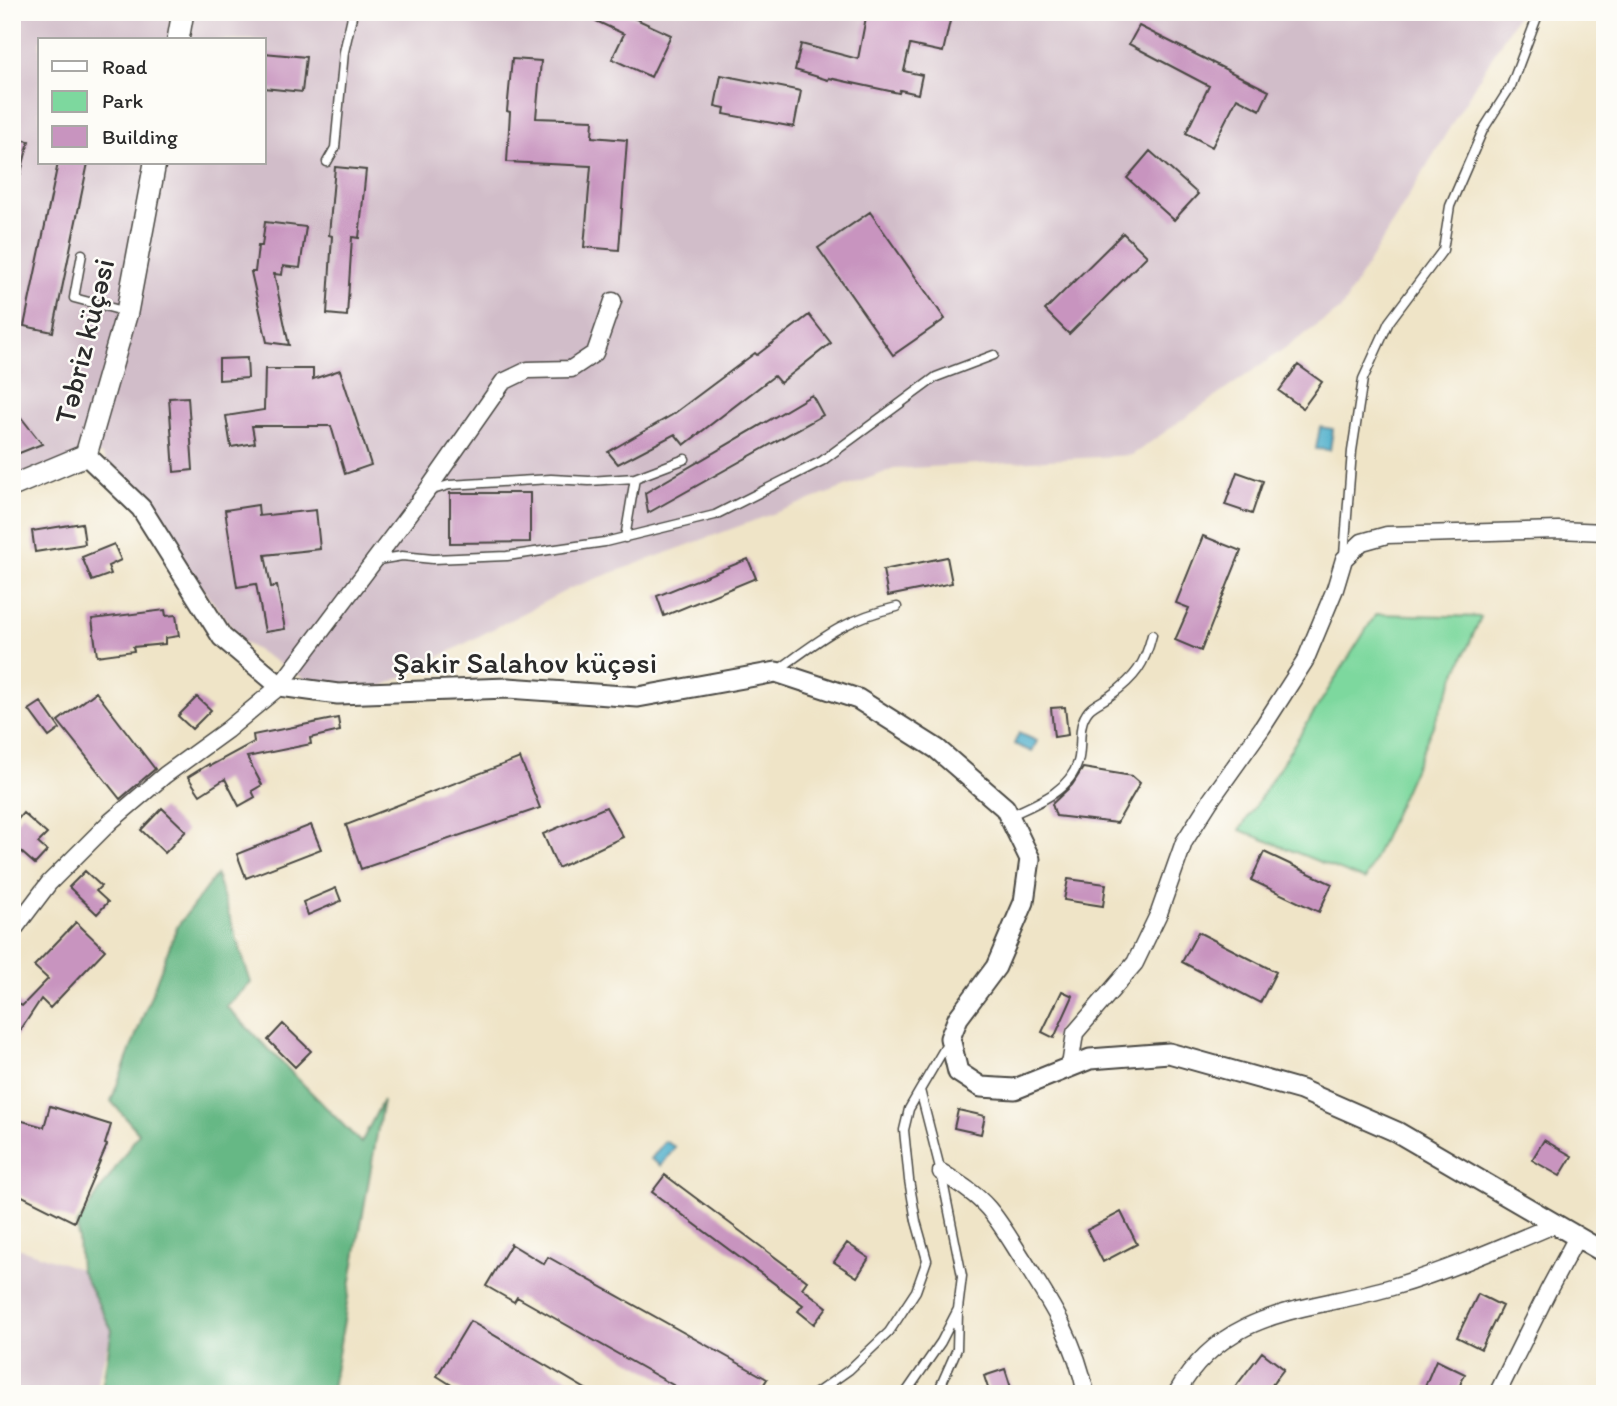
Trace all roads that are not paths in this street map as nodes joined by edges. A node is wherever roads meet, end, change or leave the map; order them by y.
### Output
1 (183, 12) edge
2 (353, 12) edge
3 (1539, 12) edge
4 (177, 38) edge
5 (327, 162) dead end
6 (155, 164) edge
7 (82, 254) dead end
8 (613, 302) dead end
9 (127, 312) junction
10 (994, 355) dead end
11 (86, 455) junction
12 (685, 459) dead end
13 (635, 478) junction
14 (12, 486) edge
15 (426, 492) junction
16 (1605, 532) edge
17 (625, 538) junction
18 (1344, 559) junction
19 (375, 560) junction
20 (897, 607) dead end
21 (1152, 635) dead end
22 (776, 672) junction
23 (279, 686) junction
24 (1009, 816) junction
25 (12, 932) edge
26 (950, 1038) junction
27 (1070, 1066) junction
28 (920, 1090) junction
29 (941, 1172) junction
30 (1556, 1224) junction
31 (1577, 1237) junction
32 (1605, 1253) edge
33 (958, 1309) junction
34 (816, 1394) edge
35 (905, 1394) edge
36 (937, 1394) edge
37 (1086, 1394) edge
38 (1176, 1394) edge
39 (1497, 1394) edge

1 - 4 main road
2 - 5 lane
3 - 18 lane
6 - 9 main road, Təbriz küçəsi
7 - 9 lane
8 - 15 street
9 - 11 main road, Təbriz küçəsi
10 - 17 lane
11 - 14 main road, Təbriz küçəsi
11 - 23 street
12 - 13 lane
13 - 15 lane
13 - 17 lane
15 - 19 street
16 - 18 street
17 - 19 lane
18 - 27 street
19 - 23 street
20 - 22 lane
21 - 24 lane
22 - 23 street, Şakir Salahov küçəsi
22 - 24 street, Şakir Salahov küçəsi
23 - 25 street
24 - 26 street, Şakir Salahov küçəsi
26 - 27 street
26 - 28 lane
27 - 30 street
28 - 29 lane
28 - 34 lane
29 - 33 lane
29 - 37 street
30 - 31 street
30 - 38 street
31 - 32 street
31 - 39 street
33 - 35 lane
33 - 36 lane

